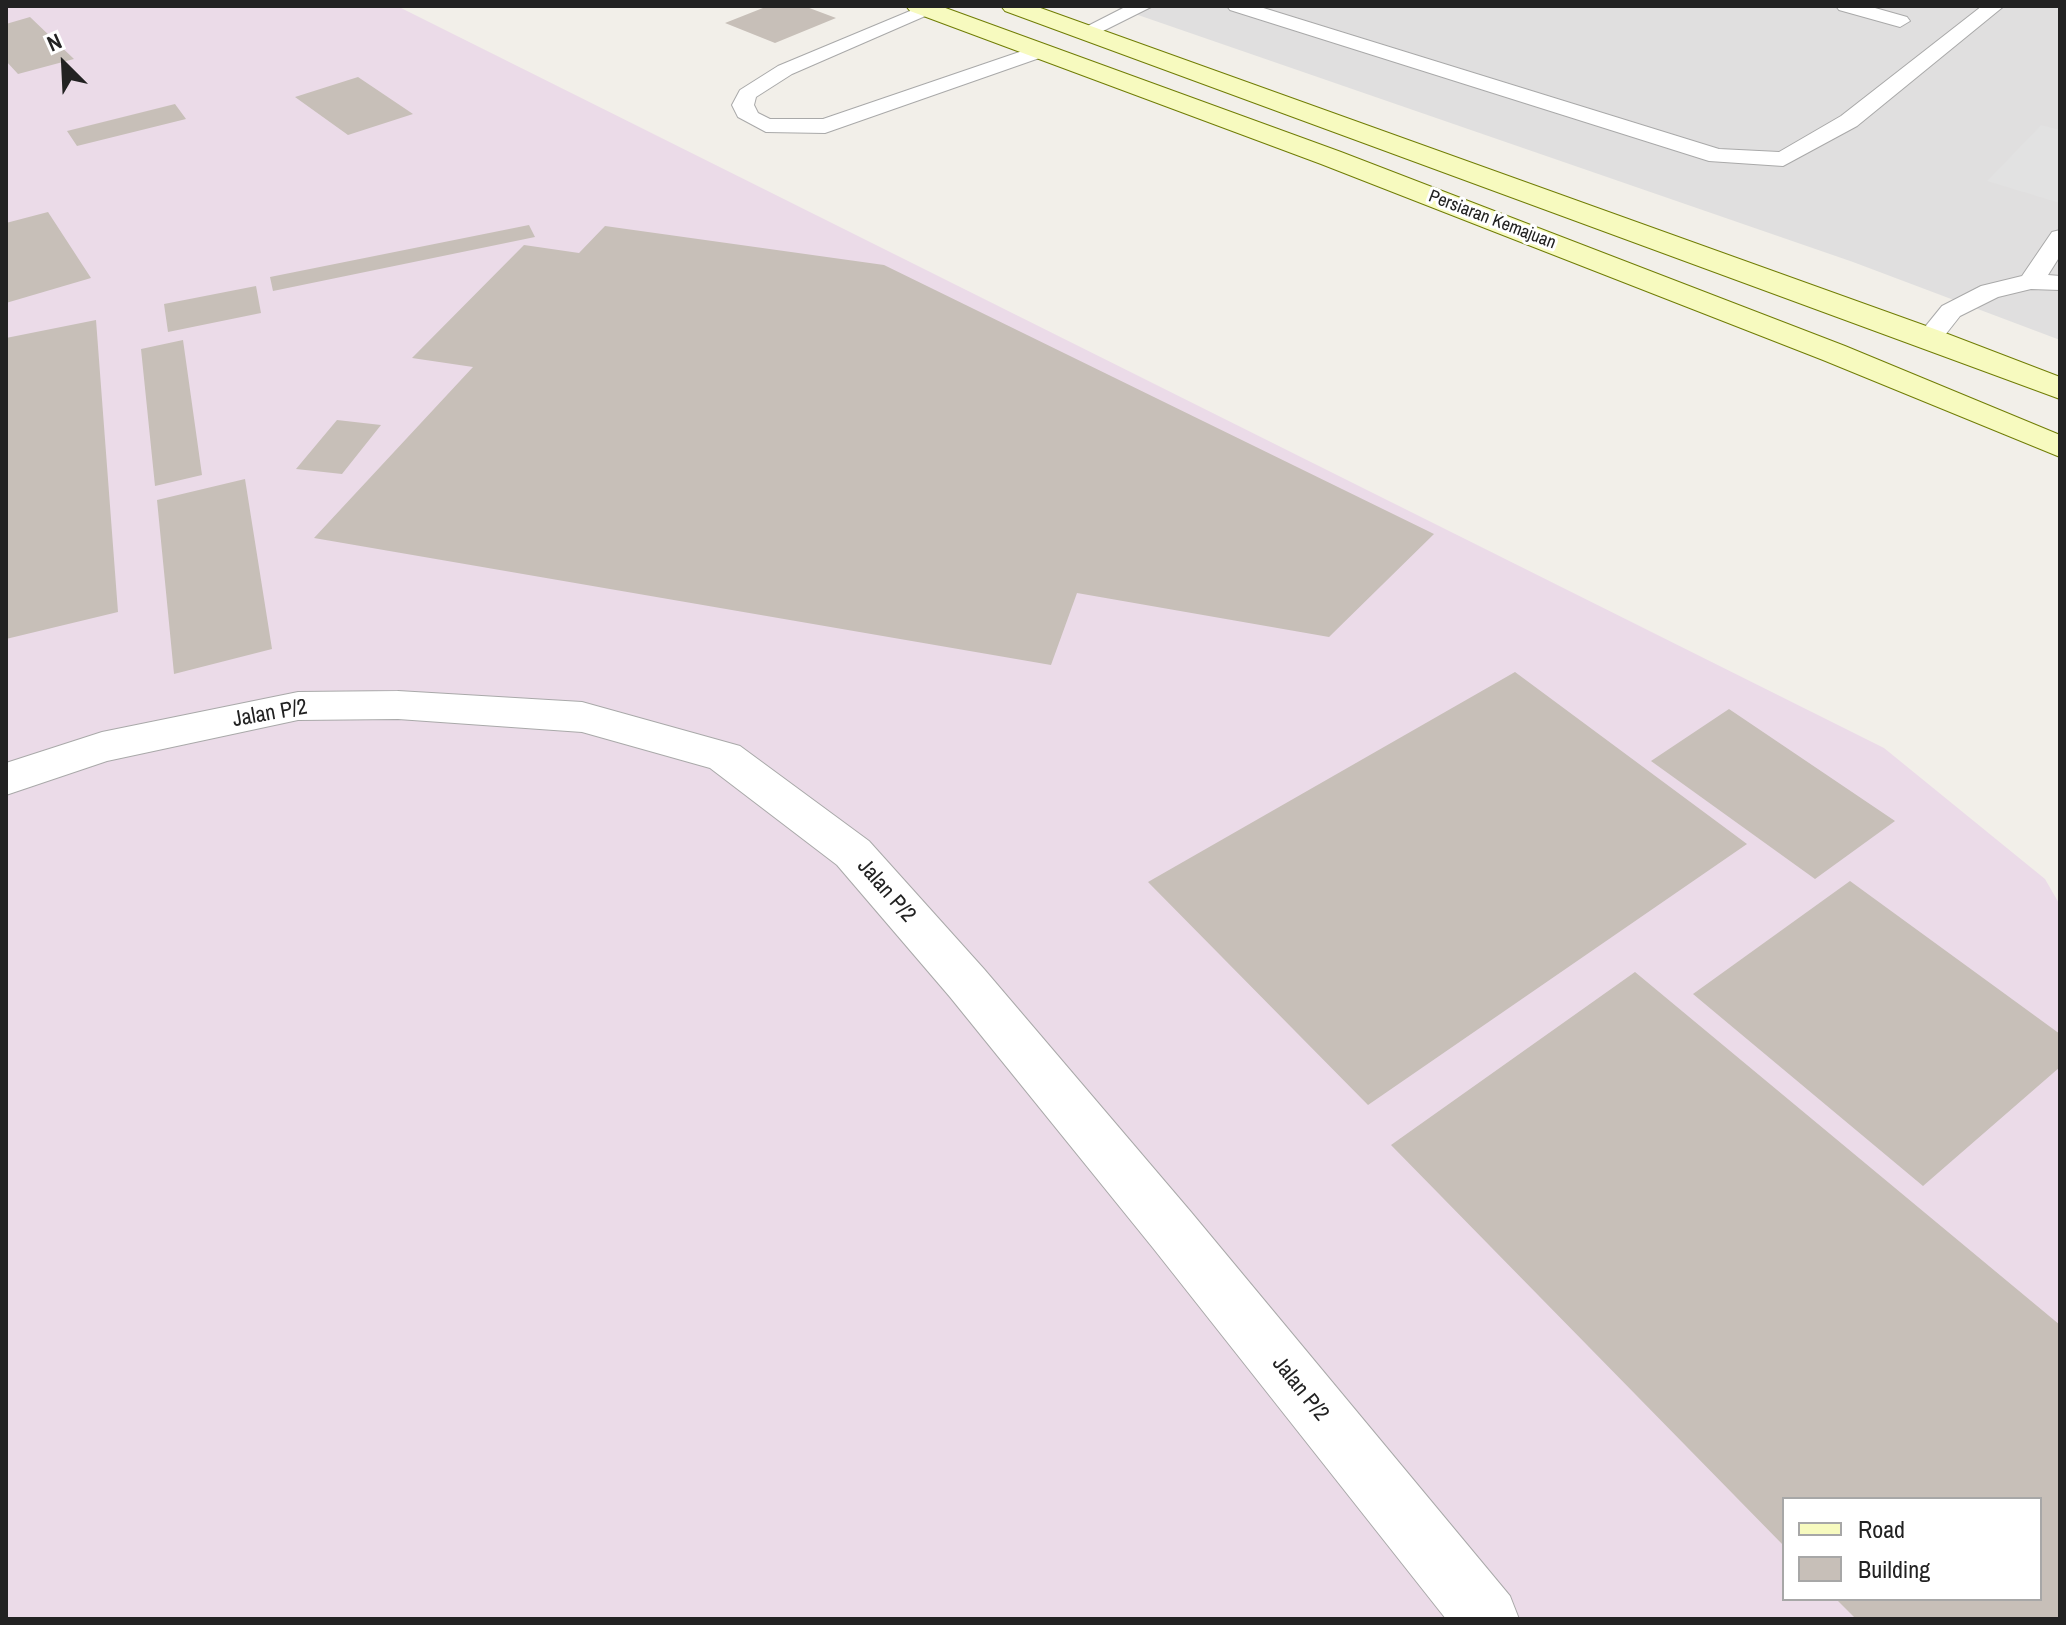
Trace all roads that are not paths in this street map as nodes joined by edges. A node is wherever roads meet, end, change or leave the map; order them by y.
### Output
1 (1013, 6) edge
2 (1143, 6) edge
3 (1237, 6) edge
4 (1846, 6) edge
5 (1994, 6) edge
6 (923, 8) edge
7 (1900, 21) dead end
8 (1086, 32) junction
9 (1041, 51) junction
10 (2060, 237) edge
11 (2031, 282) junction
12 (2060, 283) edge
13 (1929, 338) junction
14 (2060, 389) edge
15 (2060, 447) edge
16 (6, 779) edge
17 (1487, 1619) edge

1 - 8 main road, Persiaran Kemajuan
2 - 8 lane
3 - 5 lane
4 - 7 lane
6 - 9 main road, Persiaran Kemajuan
6 - 9 lane
8 - 13 main road, Persiaran Kemajuan
9 - 15 main road, Persiaran Kemajuan
10 - 11 lane
11 - 12 lane
11 - 13 lane
13 - 14 main road, Persiaran Kemajuan
16 - 17 street, Jalan P/2

